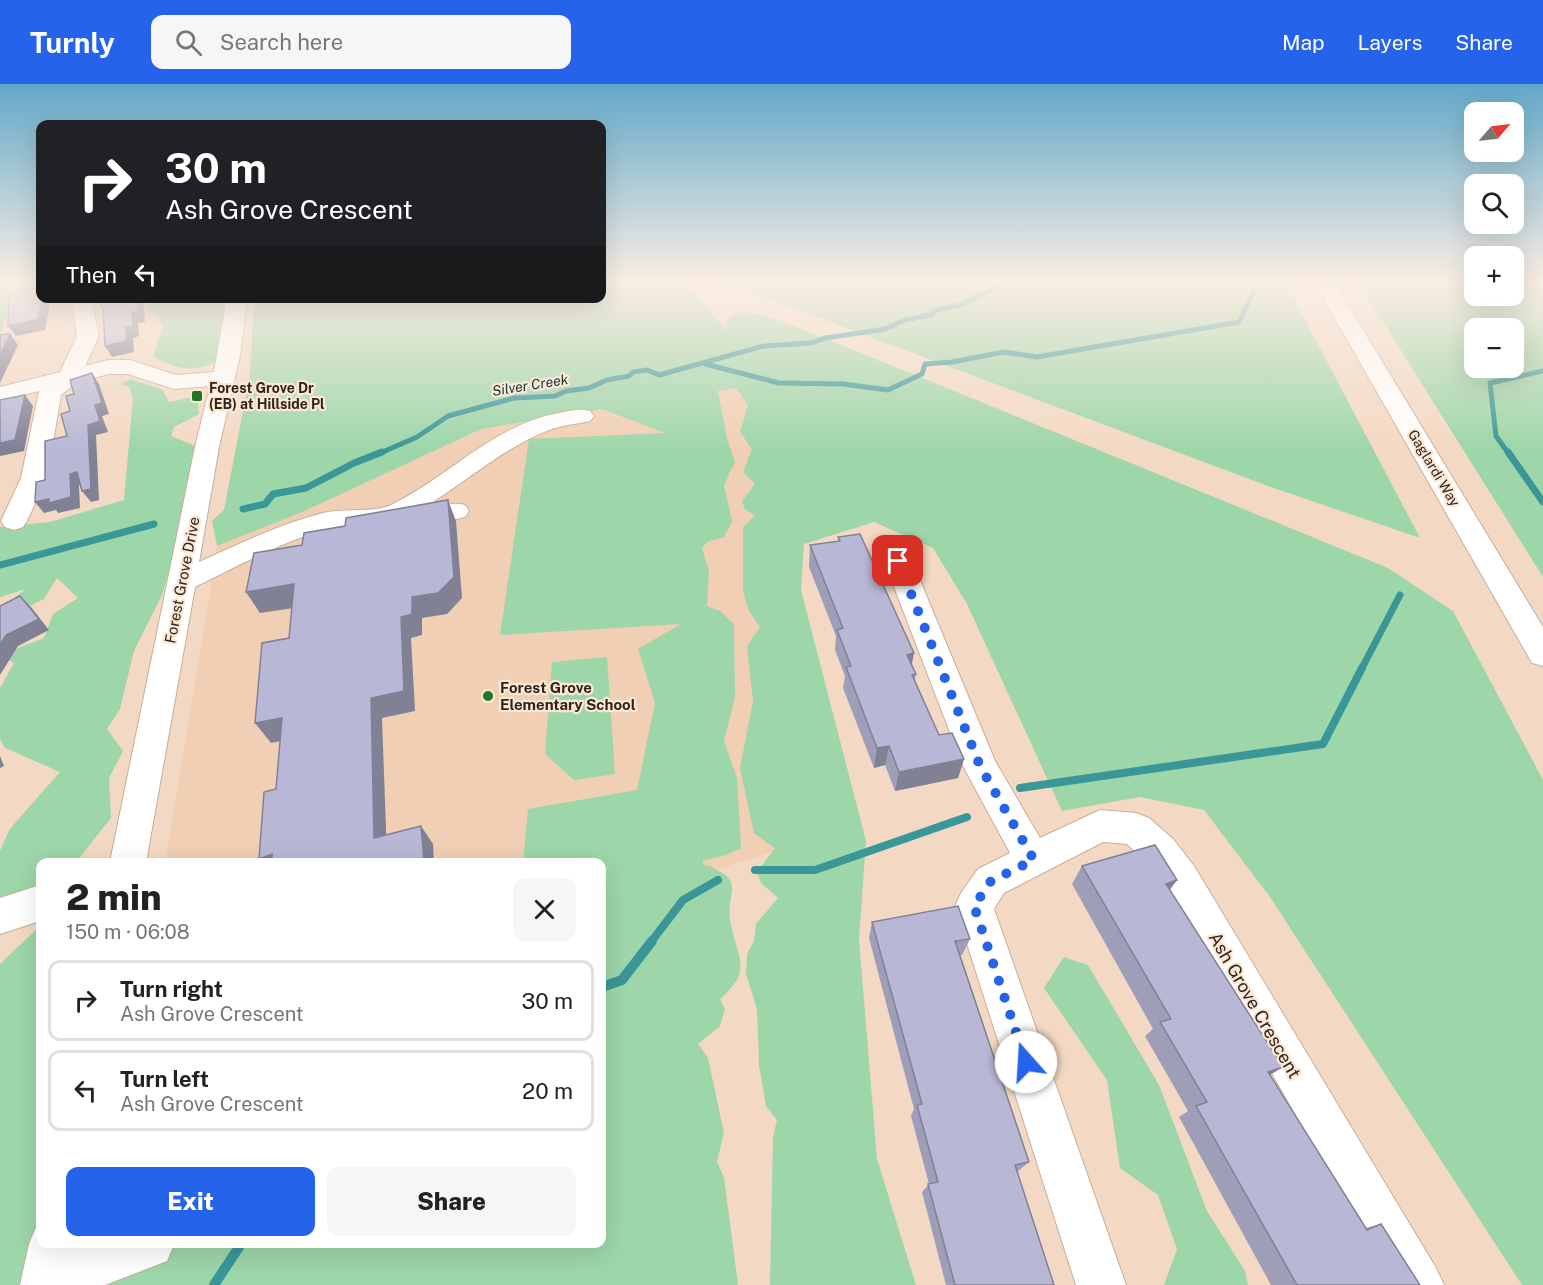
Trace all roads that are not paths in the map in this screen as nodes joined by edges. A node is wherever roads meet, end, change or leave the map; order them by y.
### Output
1 (87, 338) edge
2 (230, 338) edge
3 (1359, 338) edge
4 (69, 377) junction
5 (224, 378) junction
6 (9, 387) edge
7 (582, 416) dead end
8 (414, 502) junction
9 (456, 511) dead end
10 (14, 521) dead end
11 (898, 561) dead end
12 (182, 581) junction
13 (1533, 620) edge
14 (1543, 654) edge
15 (129, 858) edge
16 (1034, 860) junction
17 (36, 904) edge
18 (0, 916) edge
19 (134, 1248) edge
20 (47, 1270) edge
21 (1101, 1285) edge
22 (1419, 1285) edge

1 - 4 street
2 - 5 street, Forest Grove Drive
3 - 13 main road, Gaglardi Way
4 - 5 street
4 - 6 street
4 - 10 street
5 - 12 street, Forest Grove Drive
7 - 8 street
8 - 9 street
8 - 12 street
11 - 16 street
12 - 15 street, Forest Grove Drive
13 - 14 main road, Gaglardi Way
16 - 21 street, Ash Grove Crescent
16 - 22 street, Ash Grove Crescent
17 - 18 street
19 - 20 street

